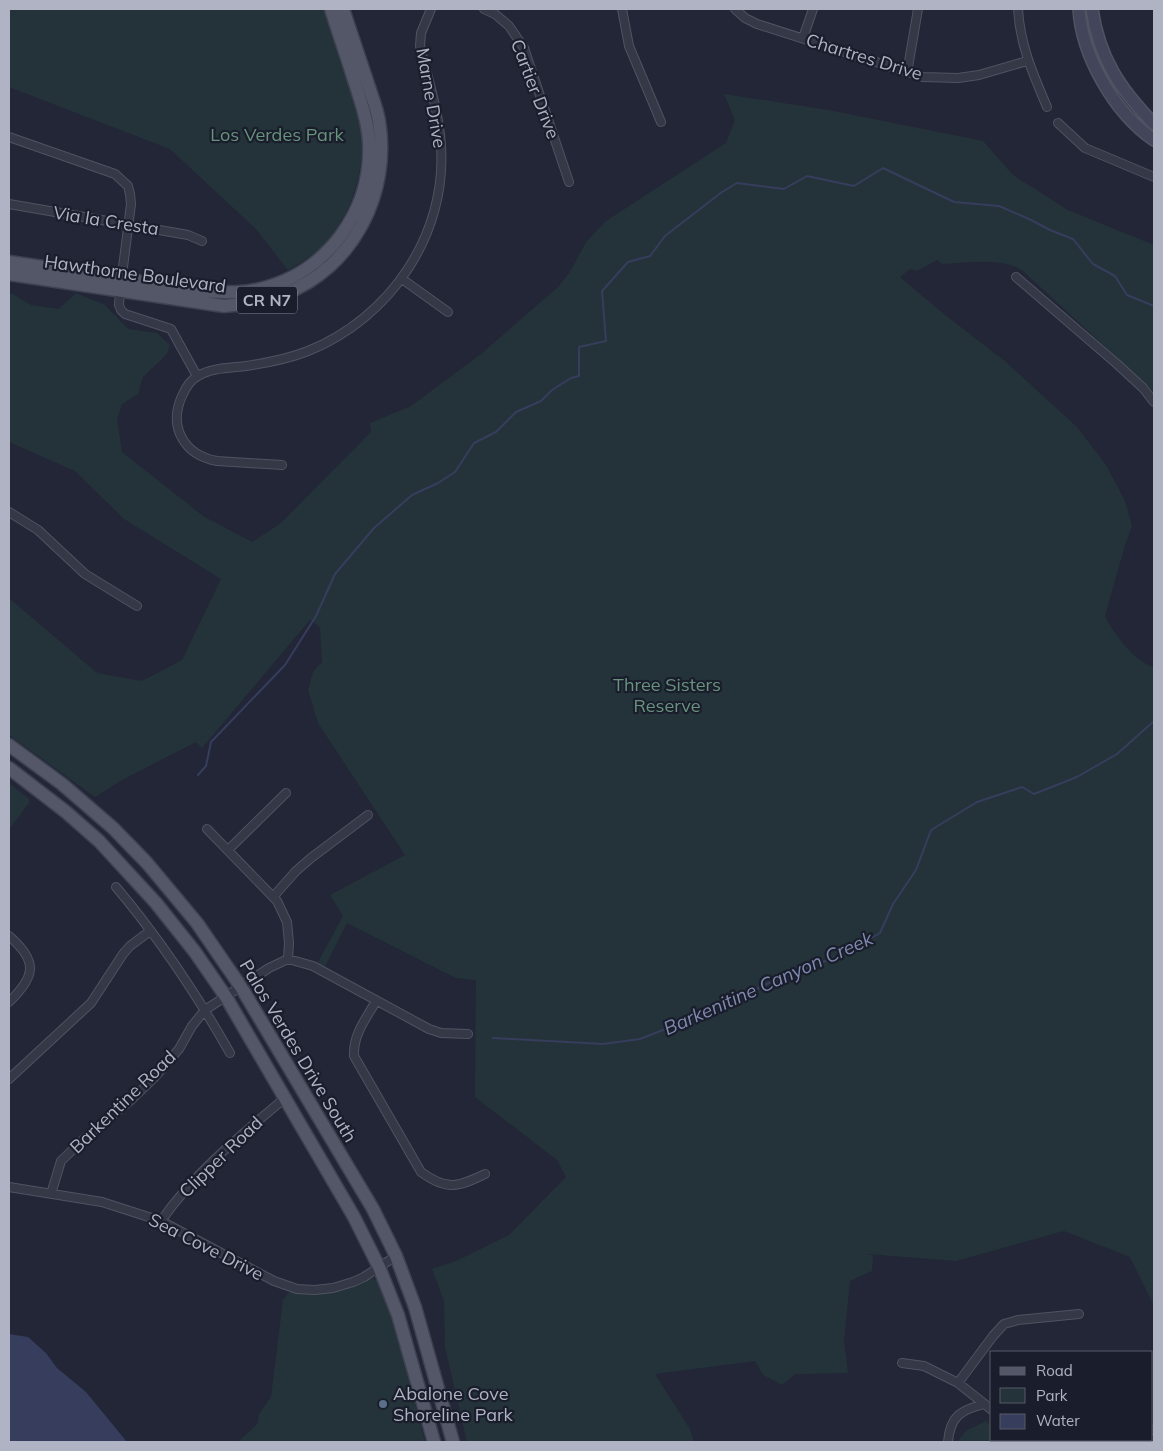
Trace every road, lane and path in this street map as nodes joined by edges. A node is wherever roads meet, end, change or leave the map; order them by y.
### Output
1 (330, 9) edge
2 (343, 9) edge
3 (431, 9) edge
4 (484, 9) edge
5 (622, 9) edge
6 (735, 9) edge
7 (814, 9) edge
8 (918, 9) edge
9 (1018, 9) edge
10 (1079, 9) edge
11 (1092, 9) edge
12 (803, 38) junction
13 (1027, 62) junction
14 (907, 73) junction
15 (1047, 107) dead end
16 (661, 122) dead end
17 (1058, 123) dead end
18 (1154, 124) edge
19 (9, 137) edge
20 (1154, 140) edge
21 (368, 159) junction
22 (1154, 177) edge
23 (568, 182) dead end
24 (372, 203) junction
25 (9, 204) edge
26 (128, 225) junction
27 (202, 241) dead end
28 (9, 262) edge
29 (9, 274) edge
30 (1016, 277) dead end
31 (402, 279) junction
32 (120, 284) junction
33 (448, 312) dead end
34 (197, 376) junction
35 (1154, 402) edge
36 (282, 465) dead end
37 (9, 512) edge
38 (137, 606) dead end
39 (9, 746) edge
40 (9, 768) edge
41 (286, 793) dead end
42 (44, 795) junction
43 (94, 811) junction
44 (368, 815) dead end
45 (207, 829) dead end
46 (228, 850) junction
47 (116, 887) dead end
48 (273, 896) junction
49 (150, 931) junction
50 (9, 936) edge
51 (288, 959) junction
52 (241, 987) junction
53 (226, 997) junction
54 (376, 1001) junction
55 (9, 1002) edge
56 (205, 1010) junction
57 (468, 1034) dead end
58 (230, 1053) dead end
59 (9, 1079) edge
60 (285, 1098) junction
61 (485, 1174) dead end
62 (9, 1187) edge
63 (51, 1194) junction
64 (161, 1221) junction
65 (396, 1256) junction
66 (379, 1267) junction
67 (1079, 1314) dead end
68 (902, 1363) dead end
69 (958, 1383) junction
70 (984, 1404) junction
71 (990, 1408) edge
72 (434, 1442) edge
73 (453, 1442) edge
74 (948, 1442) edge

1 - 21 main road, Hawthorne Boulevard / CR N7
2 - 24 main road, Hawthorne Boulevard / CR N7
3 - 31 street, Marne Drive
4 - 23 street, Cartier Drive
5 - 16 street
6 - 12 street, Chartres Drive
7 - 12 street
8 - 14 street
9 - 13 street
10 - 20 main road
11 - 18 main road
12 - 14 street, Chartres Drive
13 - 14 street, Chartres Drive
13 - 15 street
17 - 22 street
19 - 26 street
21 - 24 main road
21 - 32 main road, Hawthorne Boulevard / CR N7
24 - 32 main road, Hawthorne Boulevard / CR N7
25 - 26 street, Via la Cresta
26 - 27 street, Via la Cresta
26 - 32 street
28 - 32 main road, Hawthorne Boulevard / CR N7
29 - 32 main road, Hawthorne Boulevard / CR N7
30 - 35 street
31 - 33 street
31 - 34 street, Marne Drive
32 - 34 street
34 - 36 street
37 - 38 street
39 - 43 main road, Palos Verdes Drive South
40 - 42 main road, Palos Verdes Drive South
41 - 46 street
42 - 43 main road
42 - 53 main road, Palos Verdes Drive South
43 - 52 main road, Palos Verdes Drive South
44 - 48 street
45 - 46 street
46 - 48 street
47 - 49 street
48 - 51 street
49 - 56 street
49 - 59 street
50 - 55 street
51 - 52 street, Barkentine Road
51 - 54 street
52 - 53 street, Barkentine Road
52 - 65 main road, Palos Verdes Drive South
53 - 56 street, Barkentine Road
53 - 60 main road, Palos Verdes Drive South
54 - 57 street
54 - 61 street
56 - 58 street
56 - 63 street, Barkentine Road
60 - 64 street, Clipper Road
60 - 66 main road, Palos Verdes Drive South
62 - 63 street, Sea Cove Drive
63 - 64 street, Sea Cove Drive
64 - 66 street, Sea Cove Drive
65 - 66 street, Sea Cove Drive
65 - 73 main road, Palos Verdes Drive South
66 - 72 main road, Palos Verdes Drive South
67 - 69 street
68 - 69 street
69 - 70 street
70 - 71 street
70 - 74 street

